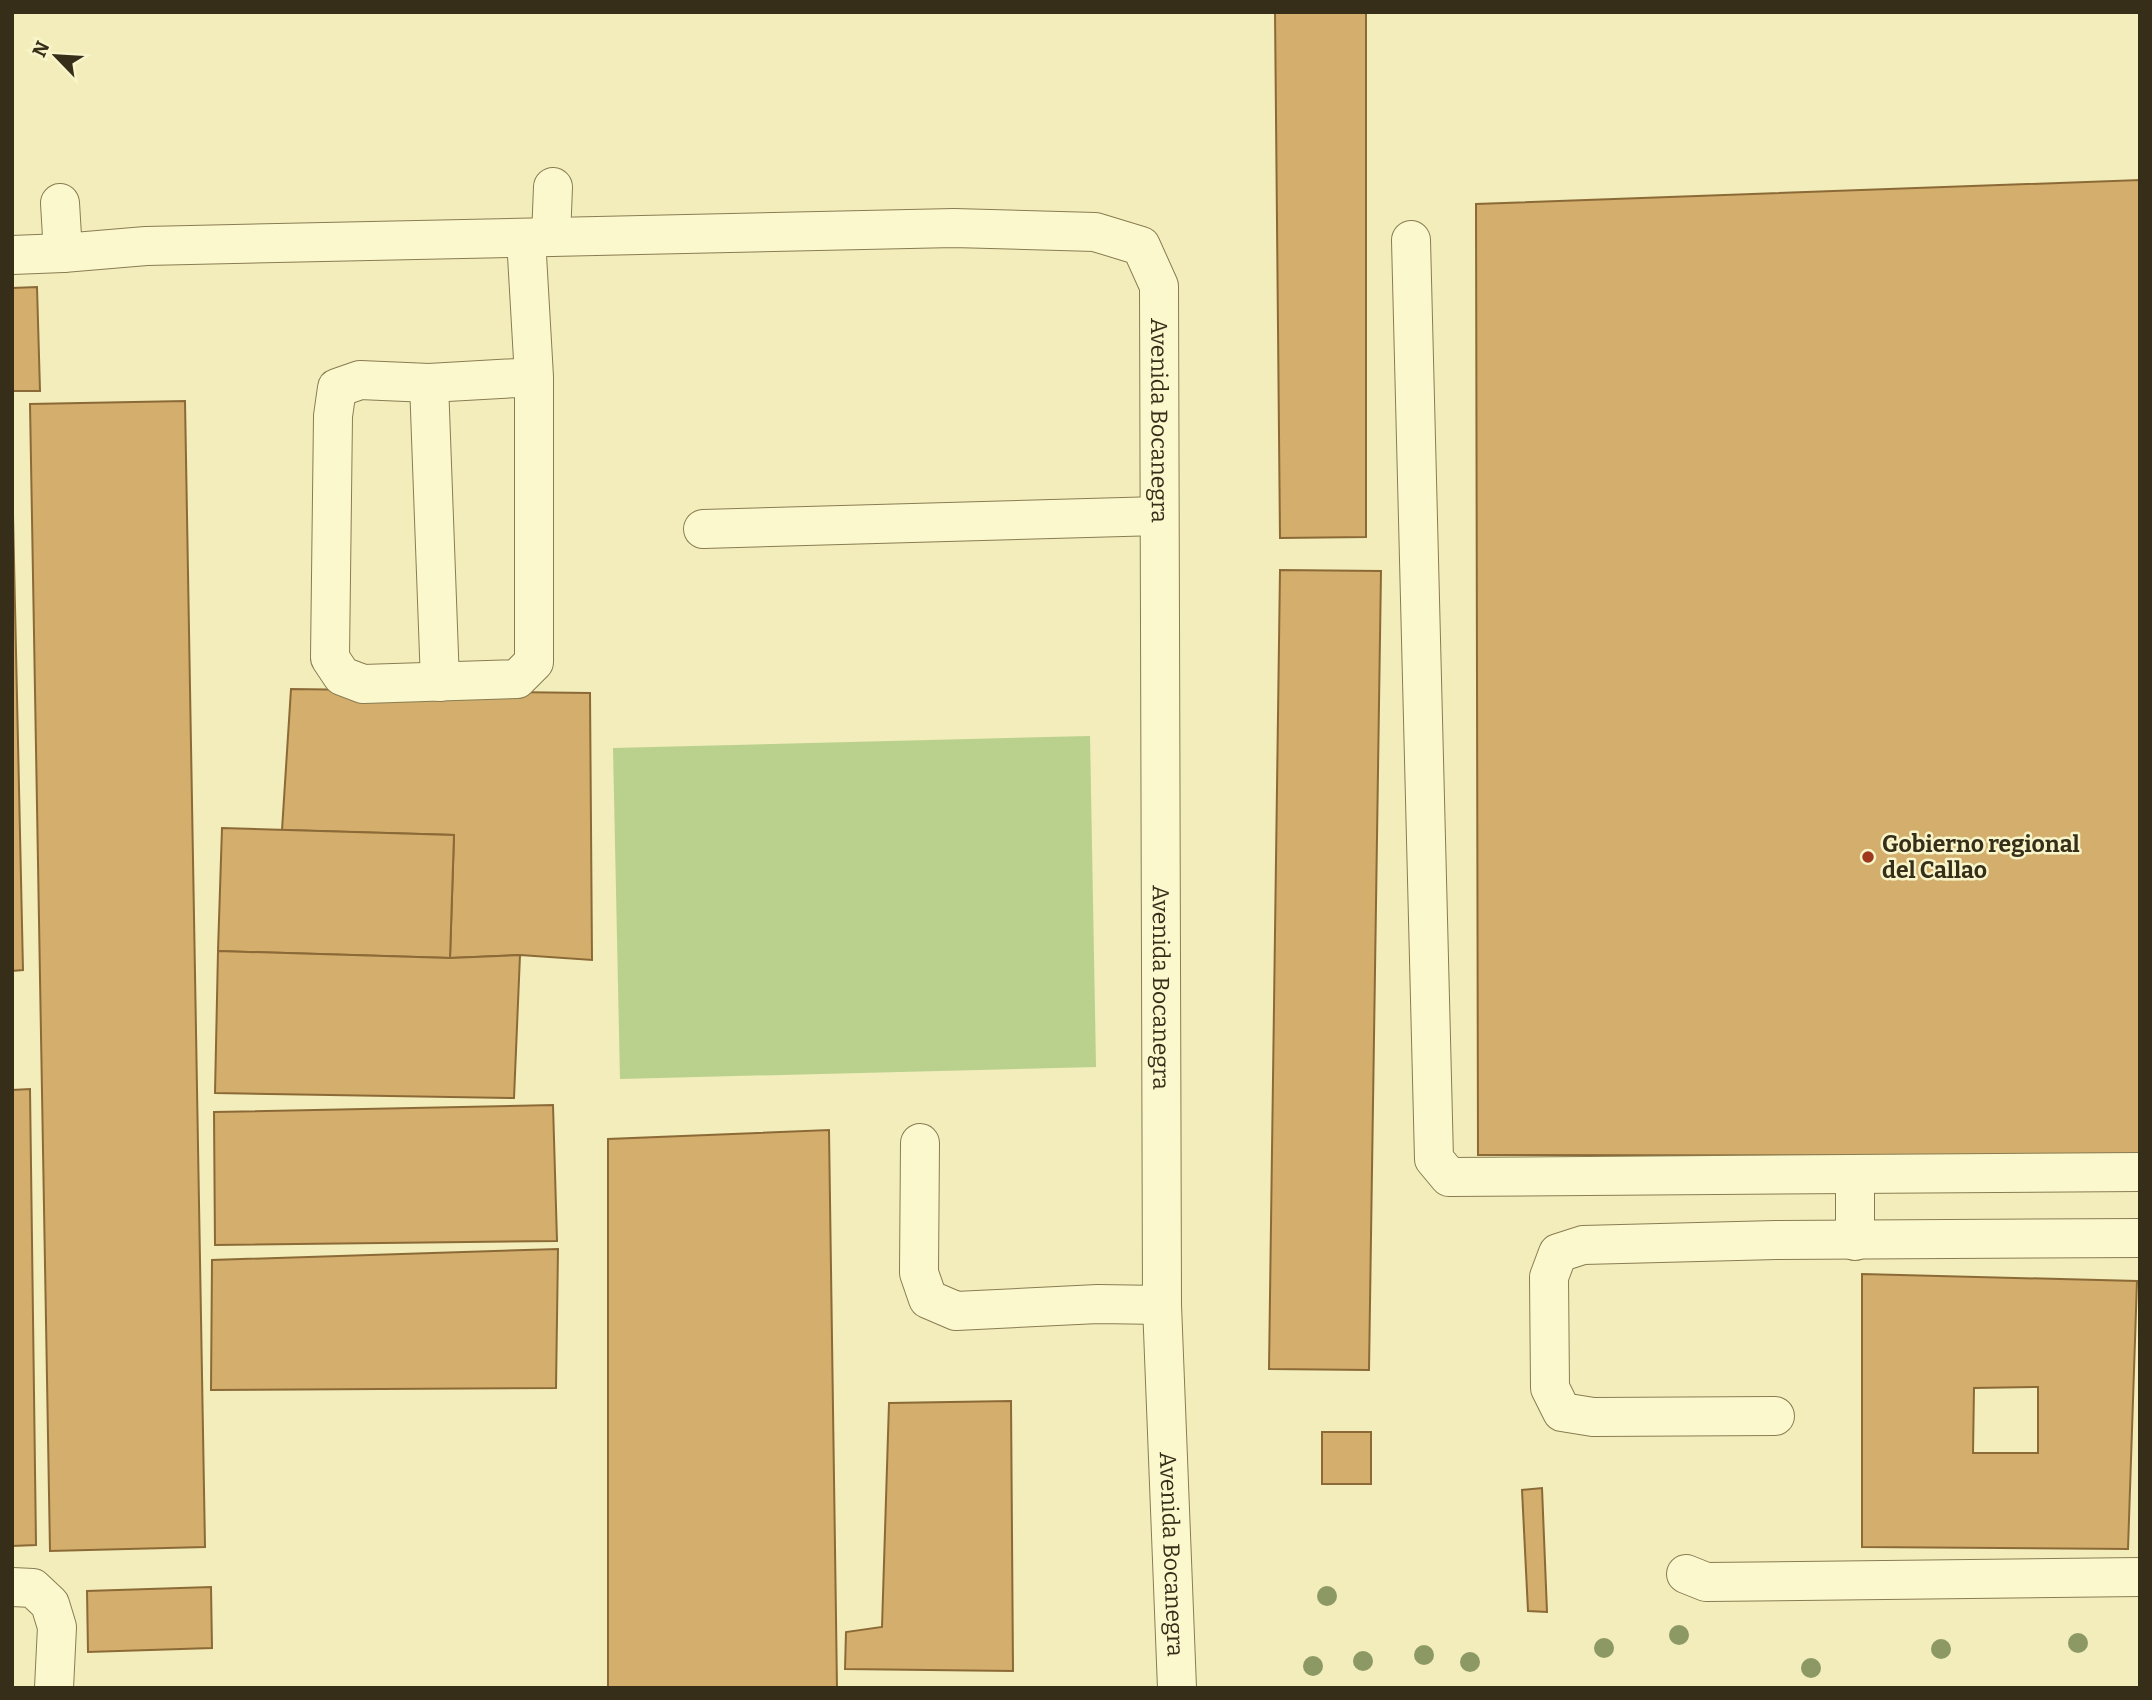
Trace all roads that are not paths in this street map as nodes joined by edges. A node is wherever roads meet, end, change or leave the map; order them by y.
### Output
1 (553, 187) dead end
2 (60, 203) dead end
3 (539, 238) junction
4 (1411, 240) dead end
5 (63, 253) junction
6 (12, 256) edge
7 (534, 377) junction
8 (429, 383) junction
9 (1159, 516) junction
10 (703, 529) dead end
11 (440, 682) junction
12 (920, 1143) dead end
13 (2140, 1172) edge
14 (1856, 1176) junction
15 (2140, 1238) edge
16 (1855, 1241) junction
17 (1162, 1305) junction
18 (1775, 1416) dead end
19 (1686, 1574) dead end
20 (2140, 1577) edge
21 (12, 1587) edge
22 (54, 1688) edge
23 (1177, 1688) edge

1 - 3 lane
2 - 5 lane
3 - 5 lane
3 - 7 lane
3 - 9 lane, Avenida Bocanegra
4 - 14 lane
5 - 6 lane
7 - 8 lane
7 - 11 lane
8 - 11 lane
8 - 11 lane
9 - 10 lane
9 - 17 lane, Avenida Bocanegra
12 - 17 lane
13 - 14 lane
14 - 16 lane
15 - 16 lane
16 - 18 lane
17 - 23 lane, Avenida Bocanegra
19 - 20 lane
21 - 22 lane

